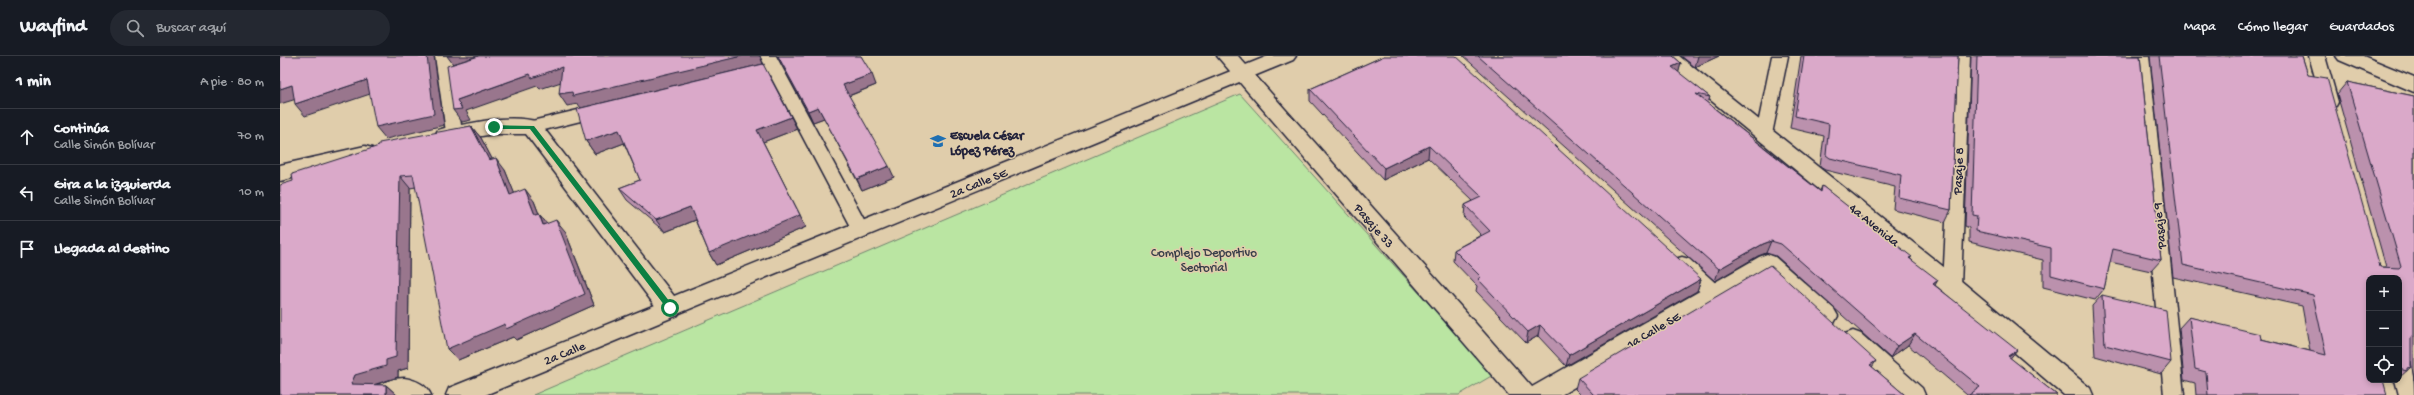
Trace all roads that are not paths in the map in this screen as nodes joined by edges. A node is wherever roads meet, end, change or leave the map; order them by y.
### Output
1 (443, 56) edge
2 (1227, 56) edge
3 (1286, 56) edge
4 (1667, 56) edge
5 (1780, 56) edge
6 (1962, 56) edge
7 (2141, 56) edge
8 (2317, 56) edge
9 (2346, 56) edge
10 (772, 62) edge
11 (1243, 74) junction
12 (729, 79) edge
13 (2414, 85) edge
14 (615, 107) edge
15 (2334, 117) edge
16 (532, 127) junction
17 (454, 132) junction
18 (1764, 134) junction
19 (424, 139) edge
20 (386, 148) edge
21 (280, 173) edge
22 (860, 229) junction
23 (1668, 251) edge
24 (1952, 286) junction
25 (1714, 293) junction
26 (670, 308) junction
27 (2402, 368) edge
28 (377, 395) edge
29 (419, 395) edge
30 (458, 395) edge
31 (1524, 395) edge
32 (1540, 395) edge
33 (1913, 395) edge
34 (2082, 395) edge
35 (2174, 395) edge
36 (2409, 395) edge

1 - 17 lane
2 - 11 street, Pasaje 33
3 - 11 street, 2a Calle SE
4 - 18 street, 4a Avenida
5 - 18 lane
6 - 24 lane, Pasaje 8
7 - 35 lane, Pasaje 9
8 - 15 lane
9 - 13 street
10 - 12 lane
10 - 22 lane
11 - 22 street, 2a Calle SE
11 - 31 street, Pasaje 33
14 - 16 lane
16 - 17 street
16 - 26 street
17 - 19 street
18 - 24 street, 4a Avenida
20 - 21 street
22 - 26 street, 2a Calle SE
23 - 25 lane
24 - 34 street, 4a Avenida
25 - 32 street, 1a Calle SE
25 - 33 street, 1a Calle SE
26 - 30 street, 2a Calle
27 - 36 lane
28 - 29 street

